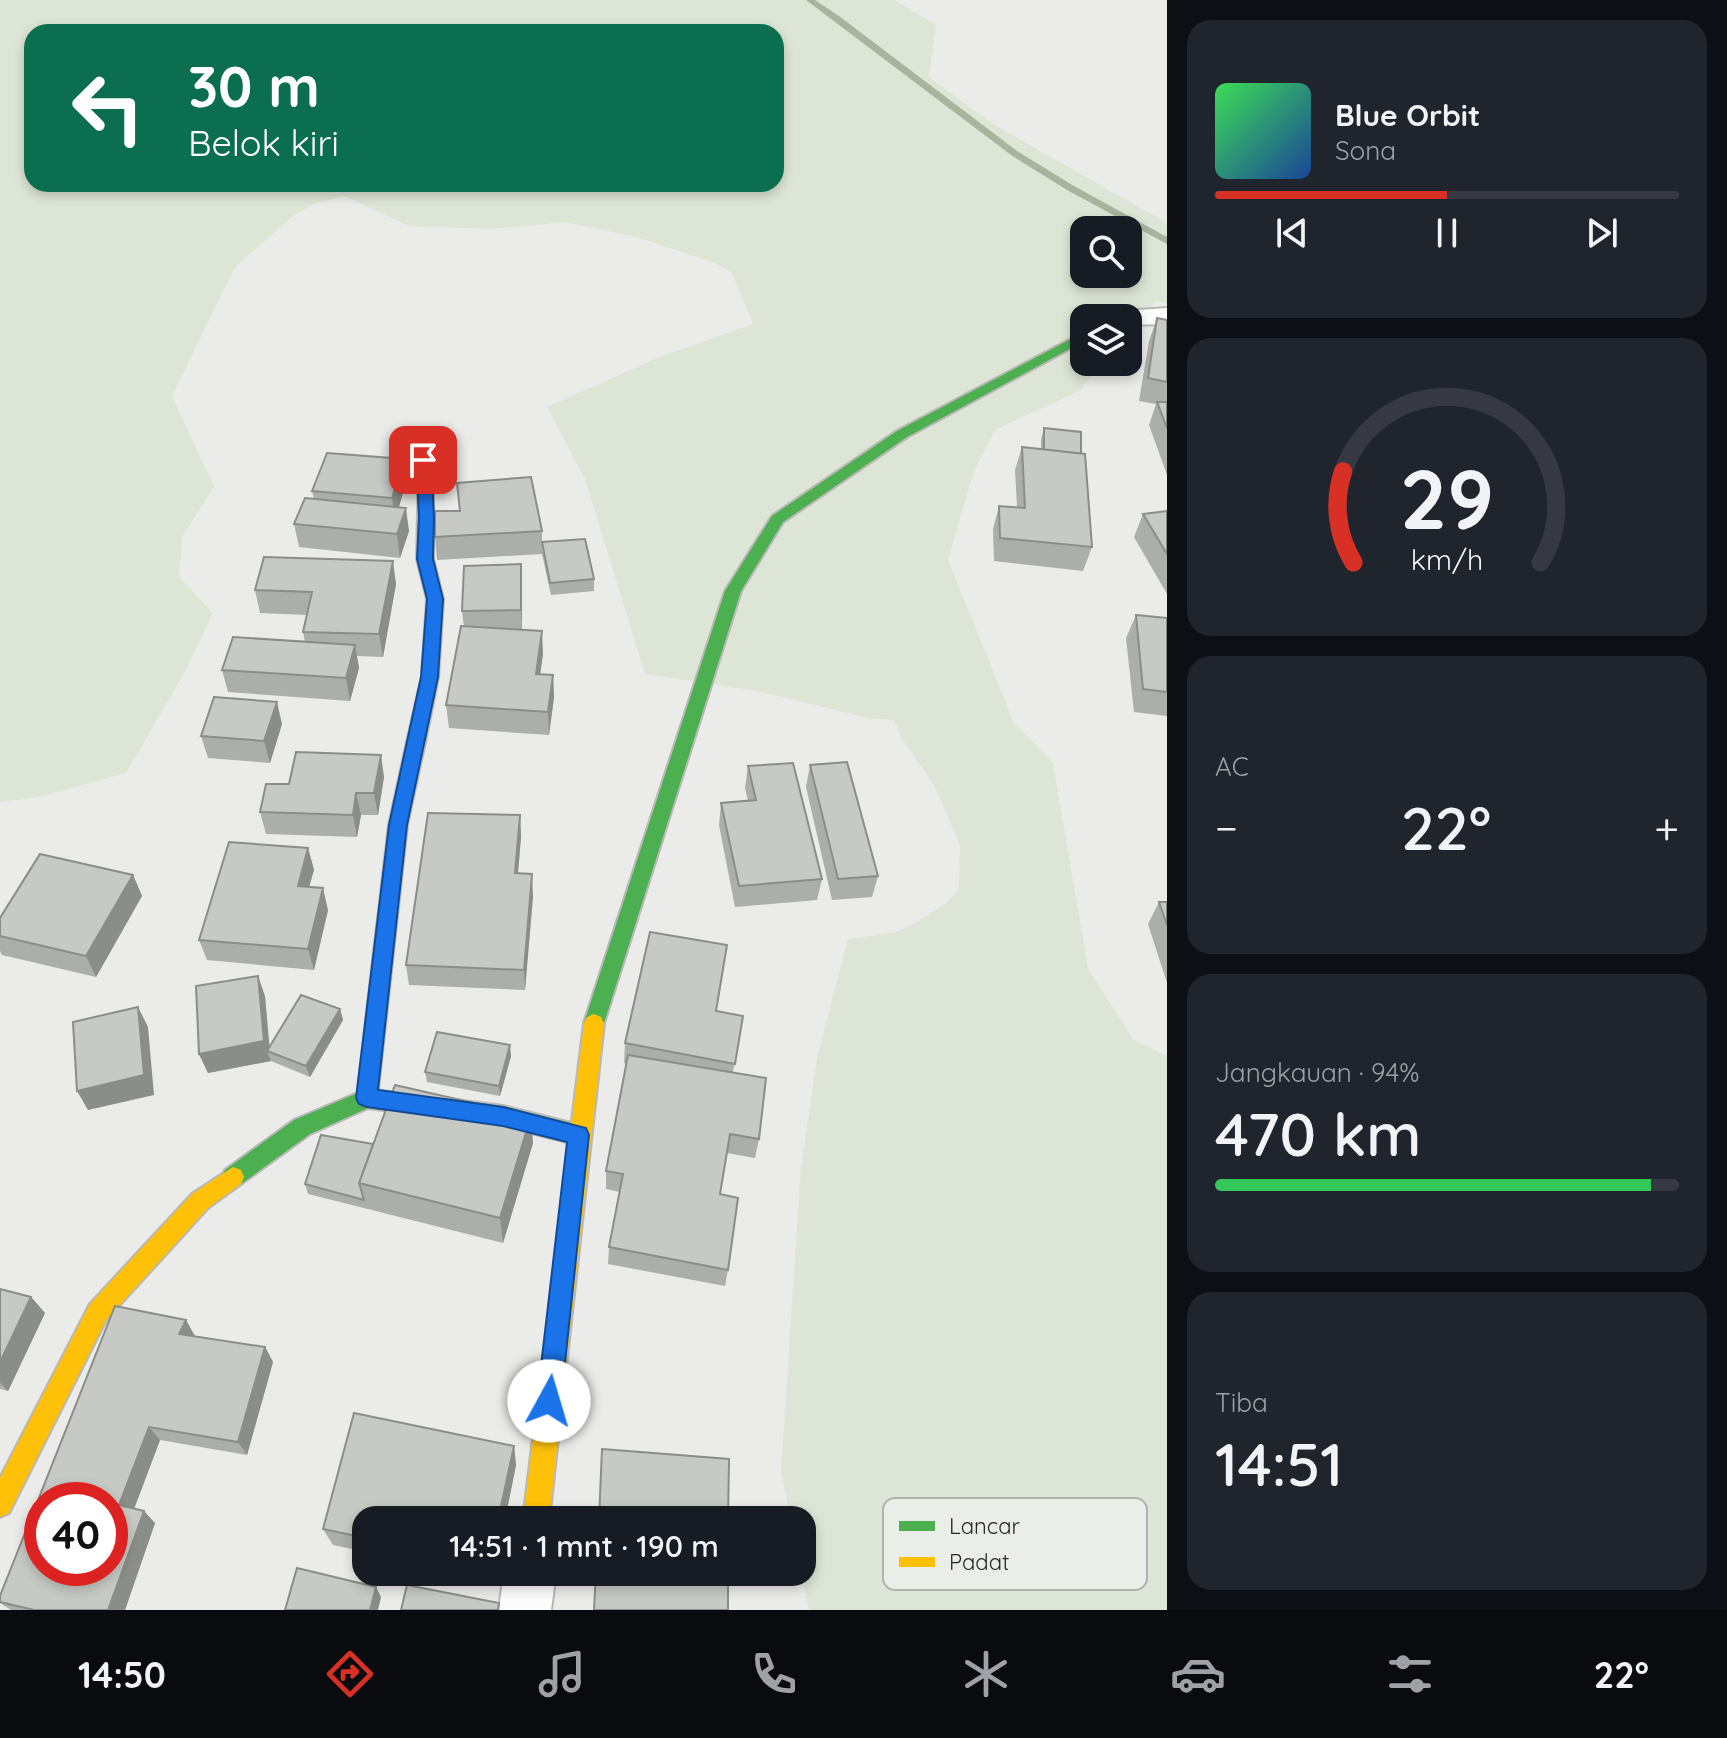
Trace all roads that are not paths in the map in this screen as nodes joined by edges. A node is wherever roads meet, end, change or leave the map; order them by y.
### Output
1 (1167, 316) edge
2 (1142, 317) edge
3 (1070, 344) edge
4 (423, 460) dead end
5 (367, 1098) junction
6 (579, 1135) junction
7 (0, 1504) edge
8 (538, 1506) edge
9 (528, 1586) edge
10 (525, 1610) edge

1 - 2 street
3 - 6 street
4 - 5 street
5 - 6 street
5 - 7 street
6 - 8 street
9 - 10 street

